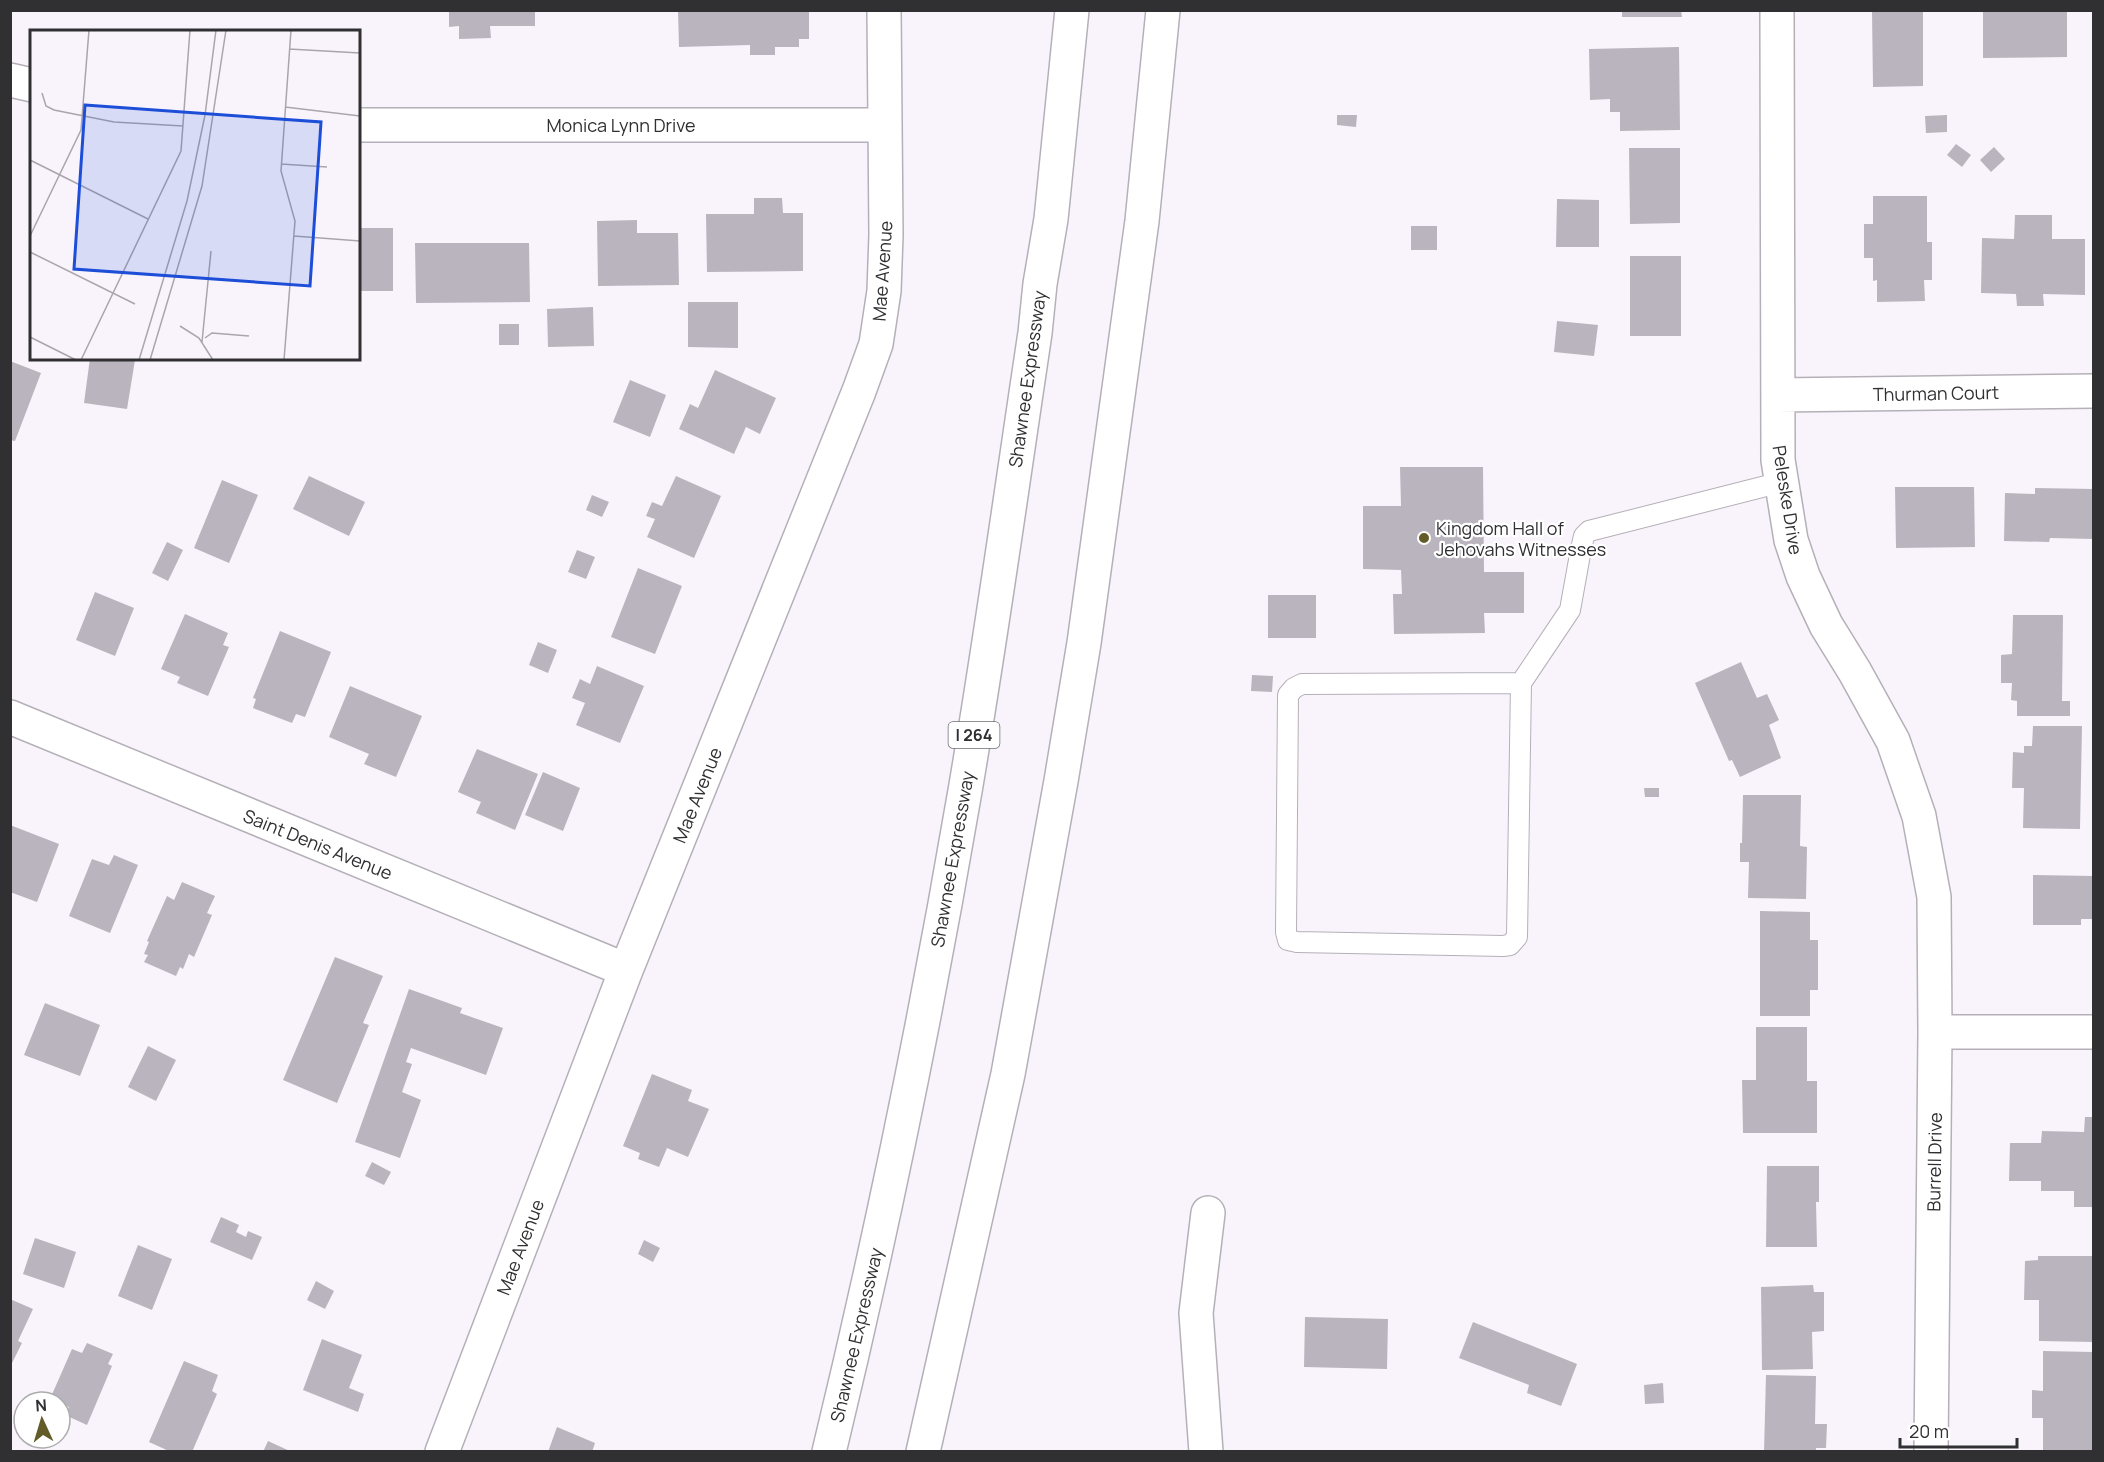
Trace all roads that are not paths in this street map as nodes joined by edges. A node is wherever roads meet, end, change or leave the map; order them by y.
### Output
1 (884, 10) edge
2 (1072, 10) edge
3 (1163, 10) edge
4 (1777, 10) edge
5 (10, 80) edge
6 (30, 85) edge
7 (360, 125) edge
8 (884, 125) junction
9 (2094, 391) edge
10 (1778, 395) junction
11 (1782, 482) junction
12 (1521, 683) junction
13 (10, 717) edge
14 (626, 970) junction
15 (1935, 1032) junction
16 (2094, 1032) edge
17 (1208, 1213) dead end
18 (442, 1452) edge
19 (829, 1452) edge
20 (923, 1452) edge
21 (1206, 1452) edge
22 (1931, 1452) edge

1 - 8 main road, Mae Avenue
2 - 19 main road, Shawnee Expressway / I 264
3 - 20 main road
4 - 10 main road, Peleske Drive
5 - 6 main road
7 - 8 main road, Monica Lynn Drive
8 - 14 main road, Mae Avenue
9 - 10 main road, Thurman Court
10 - 11 main road, Peleske Drive
11 - 12 lane
11 - 15 main road, Peleske Drive
12 - 12 lane
13 - 14 main road, Saint Denis Avenue
14 - 18 main road, Mae Avenue
15 - 16 main road
15 - 22 main road, Burrell Drive
17 - 21 main road

